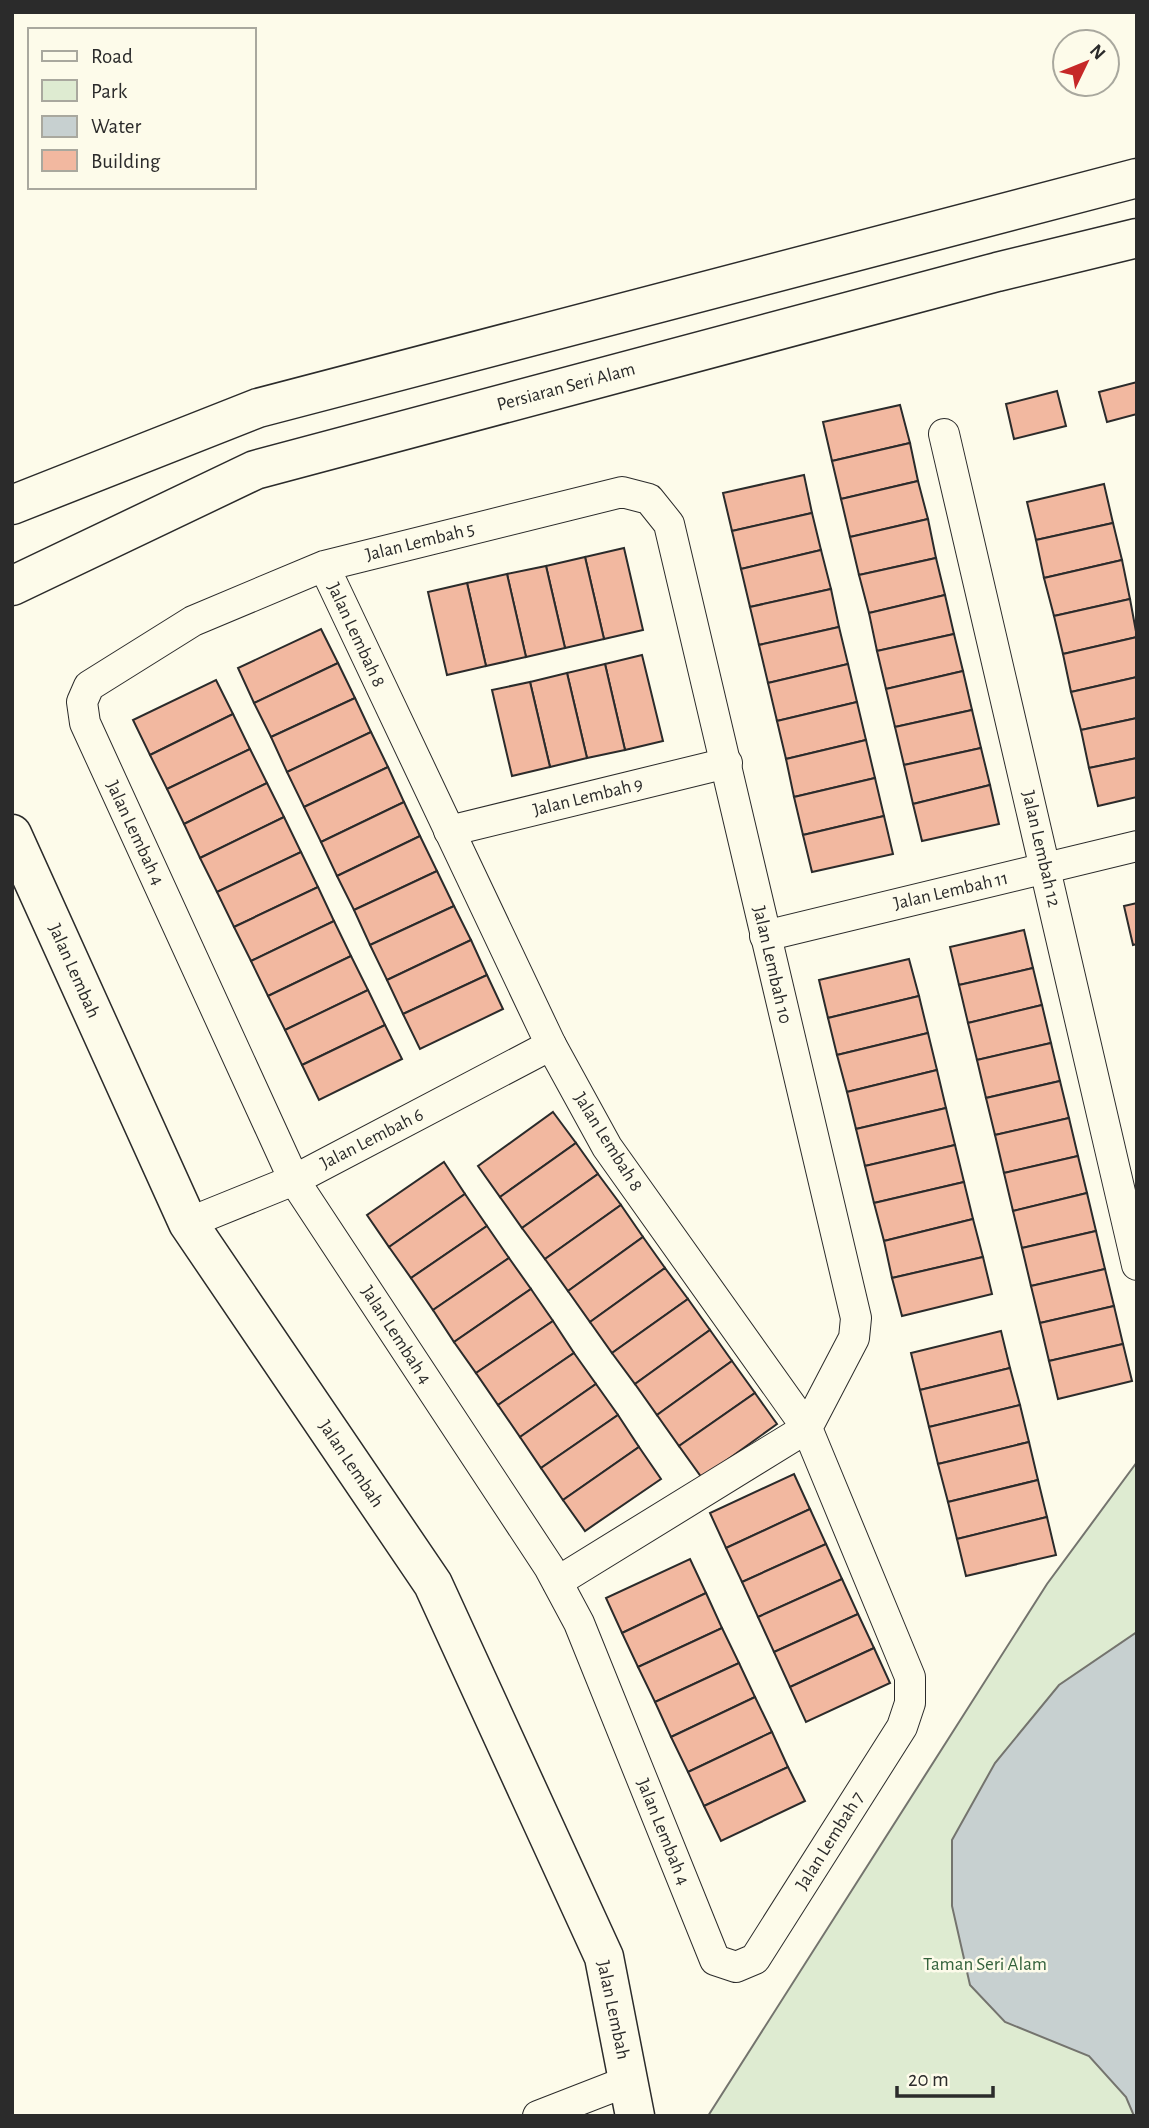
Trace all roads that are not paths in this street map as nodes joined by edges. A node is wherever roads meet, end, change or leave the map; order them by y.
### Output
1 (1137, 178) edge
2 (1137, 239) edge
3 (1137, 265) edge
4 (997, 272) junction
5 (944, 433) dead end
6 (649, 499) joint
7 (12, 505) edge
8 (324, 566) junction
9 (12, 586) edge
10 (89, 686) joint
11 (727, 763) junction
12 (449, 831) junction
13 (12, 834) edge
14 (1137, 846) edge
15 (1045, 868) junction
16 (765, 936) junction
17 (551, 1045) junction
18 (294, 1180) junction
19 (188, 1223) junction
20 (1137, 1265) edge
21 (807, 1428) junction
22 (557, 1582) junction
23 (910, 1703) joint
24 (736, 1967) joint
25 (631, 2099) edge
26 (538, 2116) edge

1 - 7 street
2 - 4 street, Persiaran Seri Alam
3 - 4 street
4 - 9 street, Persiaran Seri Alam
5 - 15 street, Jalan Lembah 12
6 - 8 street, Jalan Lembah 5
6 - 11 street, Jalan Lembah 10
8 - 10 street, Jalan Lembah 5
8 - 12 street, Jalan Lembah 8
10 - 18 street, Jalan Lembah 4
11 - 12 street, Jalan Lembah 9
11 - 16 street, Jalan Lembah 10
12 - 17 street, Jalan Lembah 8
13 - 19 street, Jalan Lembah
14 - 15 street, Jalan Lembah 11
15 - 16 street, Jalan Lembah 11
15 - 20 street, Jalan Lembah 12
16 - 21 street, Jalan Lembah 10
17 - 18 street, Jalan Lembah 6
17 - 21 street, Jalan Lembah 8
18 - 19 street, Jalan Lembah 6
18 - 22 street, Jalan Lembah 4
19 - 25 street, Jalan Lembah
21 - 22 street
21 - 23 street, Jalan Lembah 8
22 - 24 street, Jalan Lembah 4
23 - 24 street, Jalan Lembah 7
25 - 26 street

